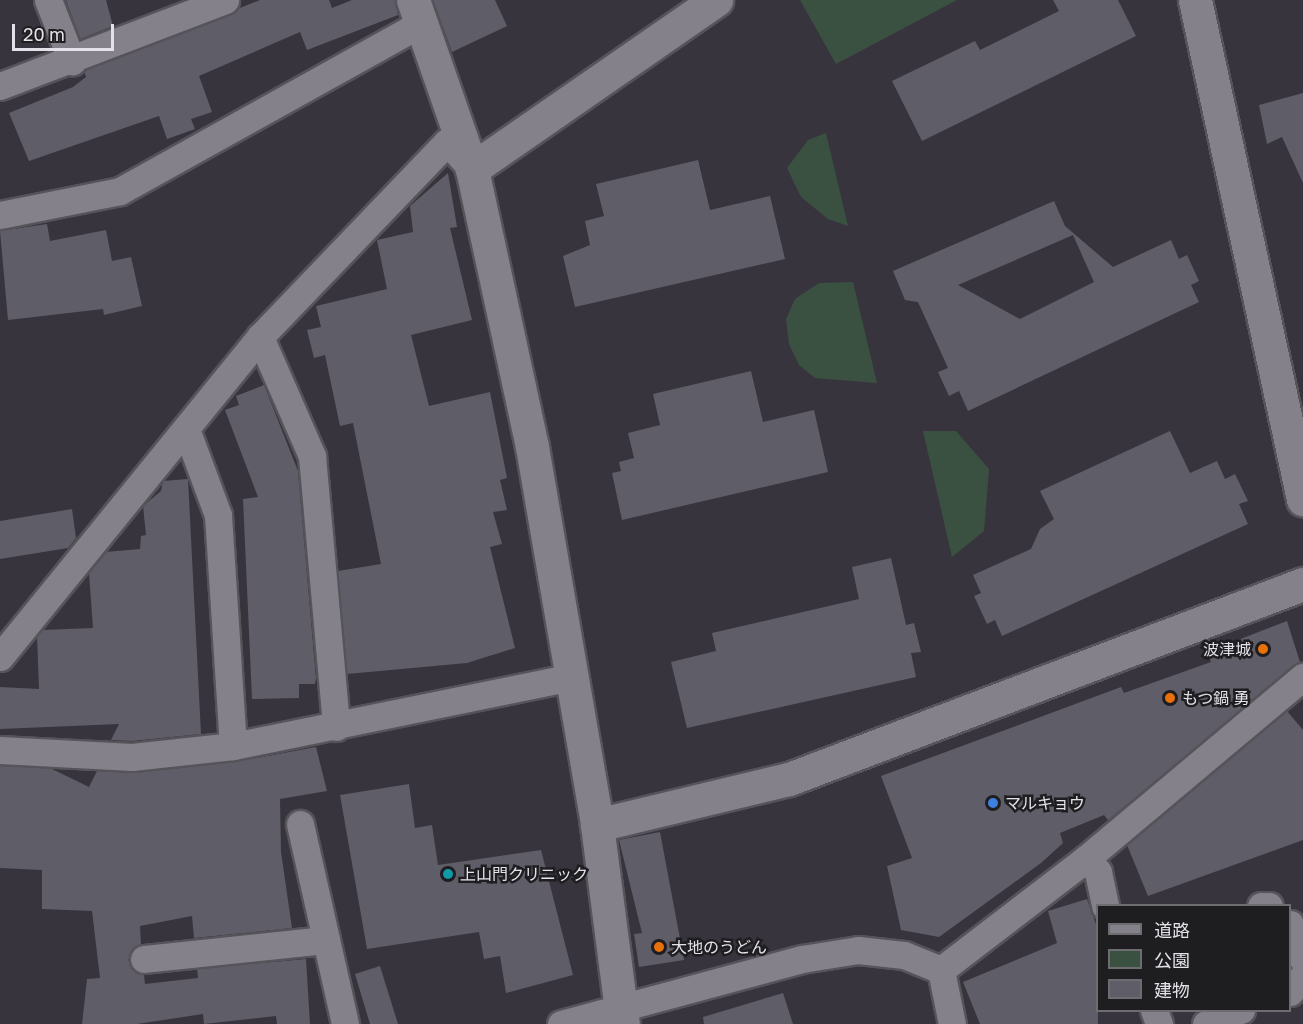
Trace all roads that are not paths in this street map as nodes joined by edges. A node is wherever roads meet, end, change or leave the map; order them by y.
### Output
1 (48, 0) edge
2 (225, 0) edge
3 (716, 0) edge
4 (1195, 0) edge
5 (418, 12) edge
6 (72, 62) junction
7 (0, 86) edge
8 (472, 169) junction
9 (0, 215) edge
10 (260, 337) junction
11 (186, 429) junction
12 (1303, 499) edge
13 (1303, 584) edge
14 (0, 657) edge
15 (1303, 677) edge
16 (568, 678) junction
17 (336, 727) junction
18 (233, 746) junction
19 (0, 750) edge
20 (300, 824) dead end
21 (597, 825) junction
22 (1087, 858) junction
23 (1105, 904) edge
24 (1291, 927) edge
25 (326, 940) junction
26 (144, 959) dead end
27 (1303, 960) edge
28 (941, 970) junction
29 (1303, 976) edge
30 (1291, 991) edge
31 (1238, 1012) edge
32 (622, 1015) edge
33 (345, 1024) edge
34 (561, 1024) edge
35 (952, 1024) edge
36 (1206, 1024) edge

1 - 6 street
2 - 6 street
3 - 8 street
4 - 12 street
5 - 8 street
5 - 9 street
6 - 7 street
8 - 10 street
8 - 16 street
10 - 11 street
10 - 17 street
11 - 14 street
11 - 18 street
13 - 21 street
15 - 22 street
16 - 17 street
16 - 21 street
17 - 18 street
18 - 19 street
20 - 25 street
21 - 32 street
22 - 23 street
22 - 28 street
24 - 27 street
25 - 26 street
25 - 33 street
28 - 32 street
28 - 35 street
29 - 30 street
31 - 36 street
32 - 34 street

